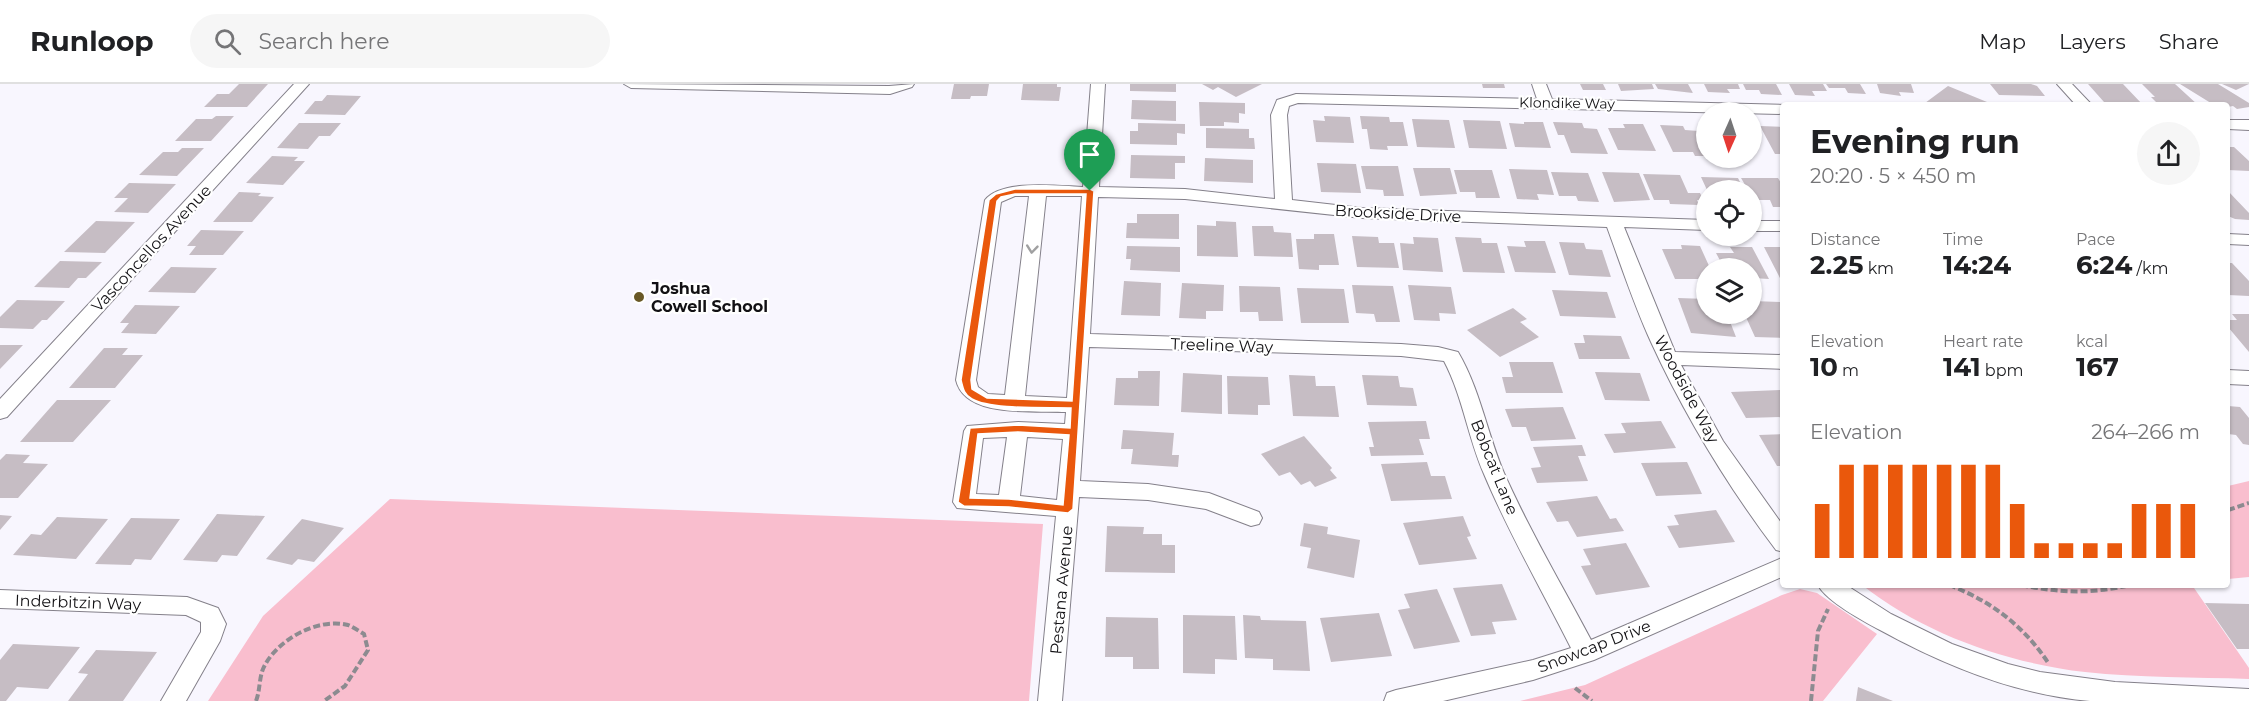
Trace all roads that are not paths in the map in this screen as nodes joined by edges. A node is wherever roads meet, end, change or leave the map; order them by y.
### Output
1 (302, 84) edge
2 (631, 84) edge
3 (907, 84) edge
4 (1098, 84) edge
5 (1539, 84) edge
6 (2064, 84) edge
7 (1546, 102) junction
8 (2081, 102) edge
9 (1780, 109) edge
10 (2230, 125) edge
11 (2249, 125) edge
12 (1038, 191) junction
13 (1090, 191) junction
14 (1284, 206) junction
15 (1614, 222) junction
16 (1696, 225) edge
17 (1762, 226) edge
18 (1780, 226) edge
19 (2230, 239) edge
20 (2249, 240) edge
21 (1081, 340) junction
22 (1362, 349) joint
23 (1668, 358) junction
24 (1780, 362) edge
25 (2230, 377) edge
26 (2249, 378) edge
27 (1014, 403) junction
28 (1076, 405) junction
29 (0, 412) edge
30 (1018, 429) junction
31 (1074, 432) junction
32 (1069, 499) junction
33 (1009, 503) junction
34 (1251, 518) dead end
35 (1780, 539) edge
36 (1780, 568) edge
37 (1831, 594) edge
38 (0, 598) edge
39 (1586, 653) junction
40 (2249, 700) edge
41 (173, 701) edge
42 (1050, 701) edge
43 (1396, 701) edge

1 - 29 street, Vasconcellos Avenue
2 - 3 street
4 - 13 street, Pestana Avenue
5 - 7 street
6 - 8 street
7 - 9 street, Klondike Way
7 - 14 street, Klondike Way
10 - 11 street
12 - 13 street, Brookside Drive
12 -> 27 street
12 - 27 street, Brookside Drive
13 - 14 street, Brookside Drive
13 - 21 street, Pestana Avenue
14 - 15 street, Brookside Drive
15 - 16 street, Brookside Drive
15 - 23 street, Woodside Way
17 - 18 street
19 - 20 street
21 - 22 street, Treeline Way
21 - 28 street, Pestana Avenue
22 - 39 street, Bobcat Lane
23 - 24 street
23 - 35 street, Woodside Way
25 - 26 street
27 - 28 street
28 - 31 street, Pestana Avenue
30 - 31 street
30 - 33 street
30 - 33 street
31 - 32 street, Pestana Avenue
32 - 33 street
32 - 34 street
32 - 42 street, Pestana Avenue
36 - 39 street, Snowcap Drive
37 - 40 street
38 - 41 street, Inderbitzin Way
39 - 43 street, Snowcap Drive

